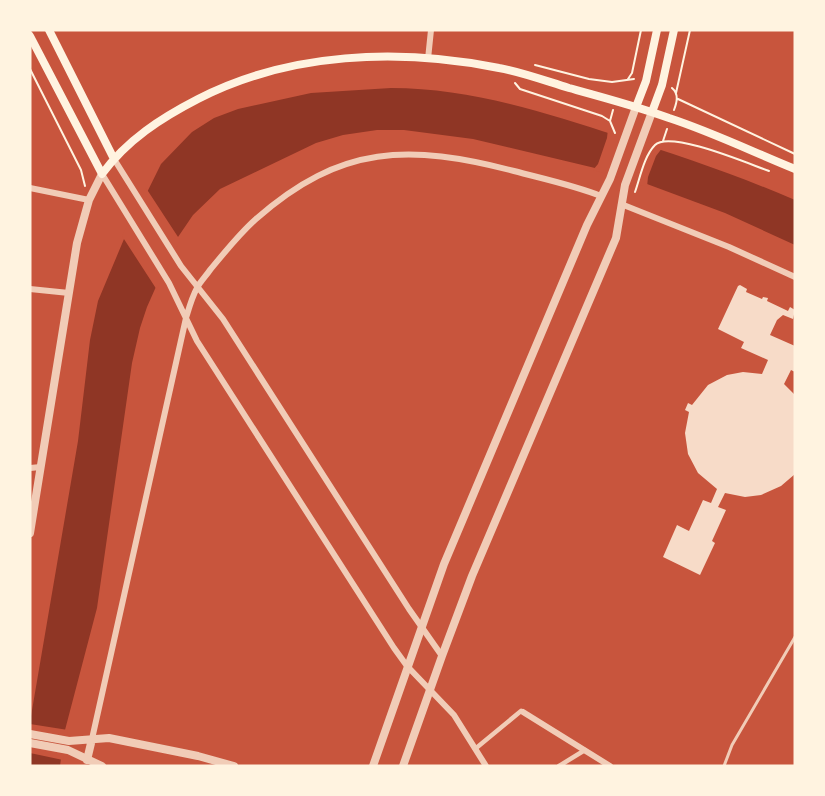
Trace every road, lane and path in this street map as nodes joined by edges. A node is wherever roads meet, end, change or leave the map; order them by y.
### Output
1 (49, 30) edge
2 (431, 30) edge
3 (642, 30) edge
4 (657, 30) edge
5 (674, 30) edge
6 (690, 30) edge
7 (30, 36) edge
8 (428, 59) junction
9 (526, 62) dead end
10 (500, 68) junction
11 (30, 69) edge
12 (627, 80) dead end
13 (620, 88) dead end
14 (676, 93) dead end
15 (677, 98) dead end
16 (636, 107) junction
17 (652, 112) junction
18 (610, 121) dead end
19 (795, 154) edge
20 (108, 166) junction
21 (795, 168) edge
22 (81, 170) dead end
23 (777, 174) dead end
24 (30, 188) edge
25 (636, 189) dead end
26 (602, 196) junction
27 (90, 200) junction
28 (621, 204) junction
29 (795, 277) edge
30 (197, 287) junction
31 (30, 289) edge
32 (69, 293) junction
33 (186, 318) junction
34 (40, 467) junction
35 (30, 468) edge
36 (30, 533) edge
37 (421, 627) junction
38 (795, 637) edge
39 (441, 656) junction
40 (407, 666) junction
41 (429, 690) junction
42 (522, 711) joint
43 (30, 734) edge
44 (92, 739) junction
45 (30, 743) edge
46 (476, 749) junction
47 (585, 750) junction
48 (87, 763) edge
49 (230, 765) edge
50 (102, 766) edge
51 (373, 766) edge
52 (403, 766) edge
53 (486, 766) edge
54 (559, 766) edge
55 (610, 766) edge
56 (724, 766) edge

1 - 20 main road
2 - 8 street
3 - 12 path
4 - 16 main road
5 - 17 main road
6 - 14 path
7 - 20 main road
8 - 10 main road
8 - 20 main road
9 - 13 path
10 - 16 main road
10 - 18 path
11 - 22 path
15 - 19 path
16 - 17 main road
16 - 26 street
17 - 21 main road
17 - 28 street
20 - 27 street
20 - 30 street
20 - 33 street
23 - 25 path
24 - 27 street
26 - 30 street
26 - 37 street
27 - 32 street
28 - 29 street
28 - 39 street
30 - 33 street
30 - 37 street
31 - 32 street
32 - 34 street
33 - 40 street
33 - 44 street
34 - 35 street
34 - 36 street
37 - 39 street
37 - 40 street
38 - 56 lane
39 - 41 street
40 - 41 street
40 - 51 street
41 - 46 street
41 - 52 street
42 - 46 street
42 - 47 street
43 - 44 street
44 - 48 street
44 - 49 street
45 - 48 street
46 - 53 street
47 - 54 street
47 - 55 street
48 - 50 street

